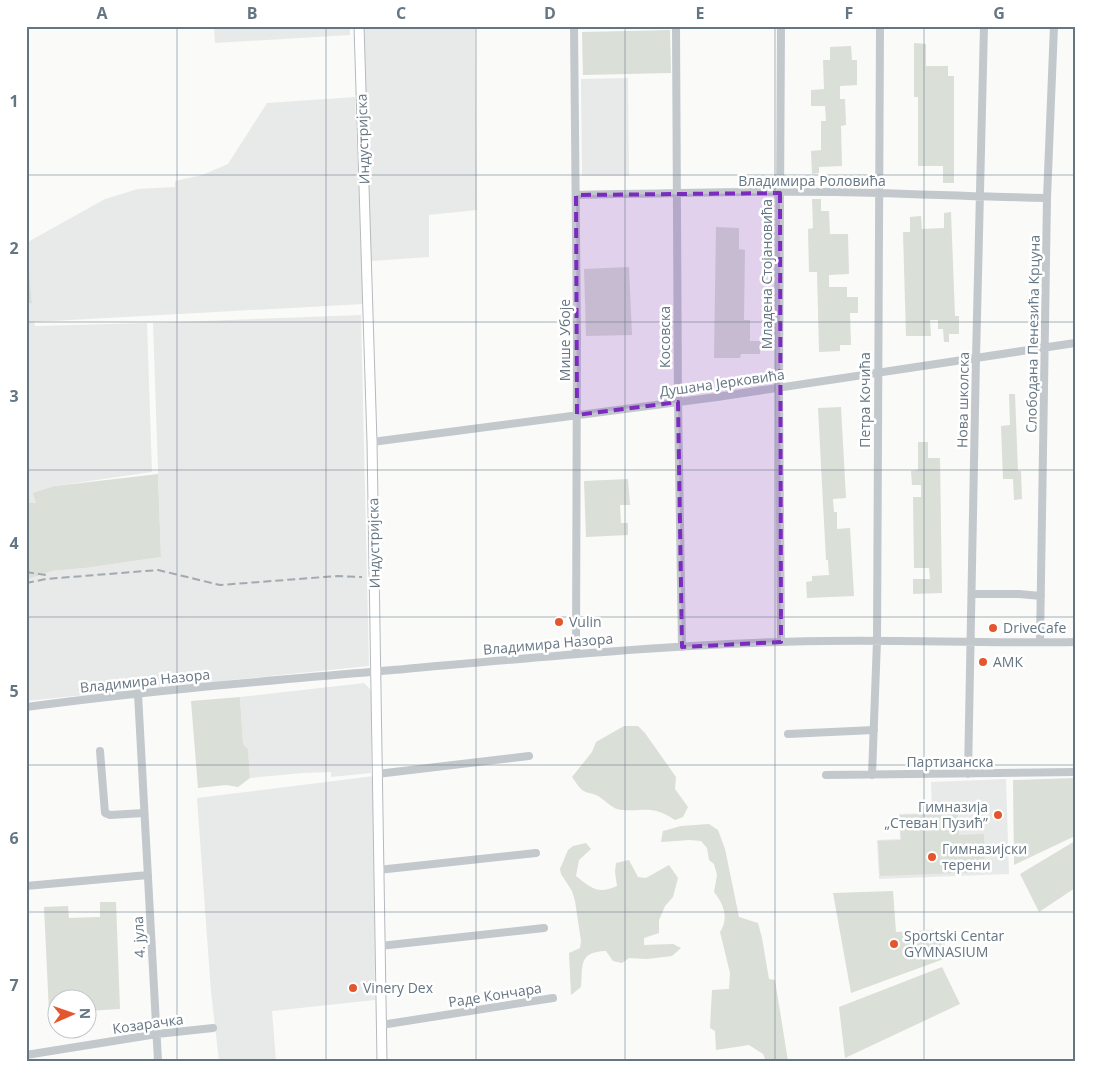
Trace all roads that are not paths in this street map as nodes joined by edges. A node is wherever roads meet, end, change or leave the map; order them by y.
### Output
1 (359, 26) edge
2 (574, 26) edge
3 (676, 26) edge
4 (781, 26) edge
5 (880, 26) edge
6 (984, 26) edge
7 (1054, 26) edge
8 (677, 193) junction
9 (780, 193) junction
10 (879, 193) junction
11 (576, 195) junction
12 (980, 197) junction
13 (1047, 198) junction
14 (1075, 343) edge
15 (1045, 348) junction
16 (976, 358) junction
17 (878, 373) junction
18 (779, 388) junction
19 (678, 402) junction
20 (577, 415) junction
21 (372, 442) junction
22 (972, 594) junction
23 (1041, 596) junction
24 (877, 641) junction
25 (781, 642) junction
26 (971, 642) junction
27 (1040, 642) junction
28 (1075, 642) edge
29 (682, 647) junction
30 (576, 654) junction
31 (375, 672) junction
32 (138, 694) junction
33 (26, 707) edge
34 (874, 730) junction
35 (788, 734) dead end
36 (100, 751) dead end
37 (529, 756) dead end
38 (1075, 772) edge
39 (376, 774) junction
40 (968, 774) junction
41 (826, 775) dead end
42 (872, 775) junction
43 (144, 813) junction
44 (536, 853) dead end
45 (378, 870) junction
46 (148, 876) junction
47 (26, 886) edge
48 (544, 928) dead end
49 (380, 946) junction
50 (553, 998) dead end
51 (381, 1025) junction
52 (213, 1028) dead end
53 (157, 1034) junction
54 (26, 1055) edge
55 (158, 1061) edge
56 (382, 1061) edge

1 - 21 main road, Индустријска
2 - 11 street, Мише Убоје
3 - 8 street, Косовска
4 - 9 street, Младена Стојановића
5 - 10 street, Петра Кочића
6 - 12 street, Нова школска
7 - 13 street, Слободана Пенезића Крцуна
8 - 9 street, Владимира Роловића
8 - 11 street, Владимира Роловића
8 - 19 street, Косовска
9 - 10 street, Владимира Роловића
9 - 18 street, Младена Стојановића
10 - 12 street, Владимира Роловића
10 - 17 street, Петра Кочића
11 - 20 street, Мише Убоје
12 - 13 street, Владимира Роловића
12 - 16 street, Нова школска
13 - 15 street, Слободана Пенезића Крцуна
14 - 15 street, Душана Јерковића
15 - 16 street, Душана Јерковића
15 - 23 street, Слободана Пенезића Крцуна
16 - 17 street, Душана Јерковића
16 - 22 street, Нова школска
17 - 18 street, Душана Јерковића
17 - 24 street, Петра Кочића
18 - 19 street, Душана Јерковића
18 - 25 street, Младена Стојановића
19 - 20 street, Душана Јерковића
19 - 29 street, Косовска
20 - 21 street, Душана Јерковића
20 - 30 street, Мише Убоје
21 - 31 main road, Индустријска
22 - 23 street
22 - 26 street, Нова школска
23 - 27 street, Слободана Пенезића Крцуна
24 - 25 street, Владимира Назора
24 - 26 street, Владимира Назора
24 - 34 street, Петра Кочића
25 - 29 street, Владимира Назора
26 - 27 street, Владимира Назора
26 - 40 street, Нова школска
27 - 28 street, Владимира Назора
29 - 30 street, Владимира Назора
30 - 31 street, Владимира Назора
31 - 32 street, Владимира Назора
31 - 39 main road, Индустријска
32 - 33 street, Владимира Назора
32 - 43 street, 4. јула
34 - 35 street
34 - 42 street, Петра Кочића
36 - 43 street
37 - 39 street
38 - 40 street, Партизанска
39 - 45 main road, Индустријска
40 - 42 street, Партизанска
41 - 42 street, Партизанска
43 - 46 street, 4. јула
44 - 45 street
45 - 49 main road, Индустријска
46 - 47 street
46 - 53 street, 4. јула
48 - 49 street
49 - 51 main road, Индустријска
50 - 51 street, Раде Кончара
51 - 56 main road, Индустријска
52 - 53 street, Козарачка
53 - 54 street, Козарачка
53 - 55 street, 4. јула

